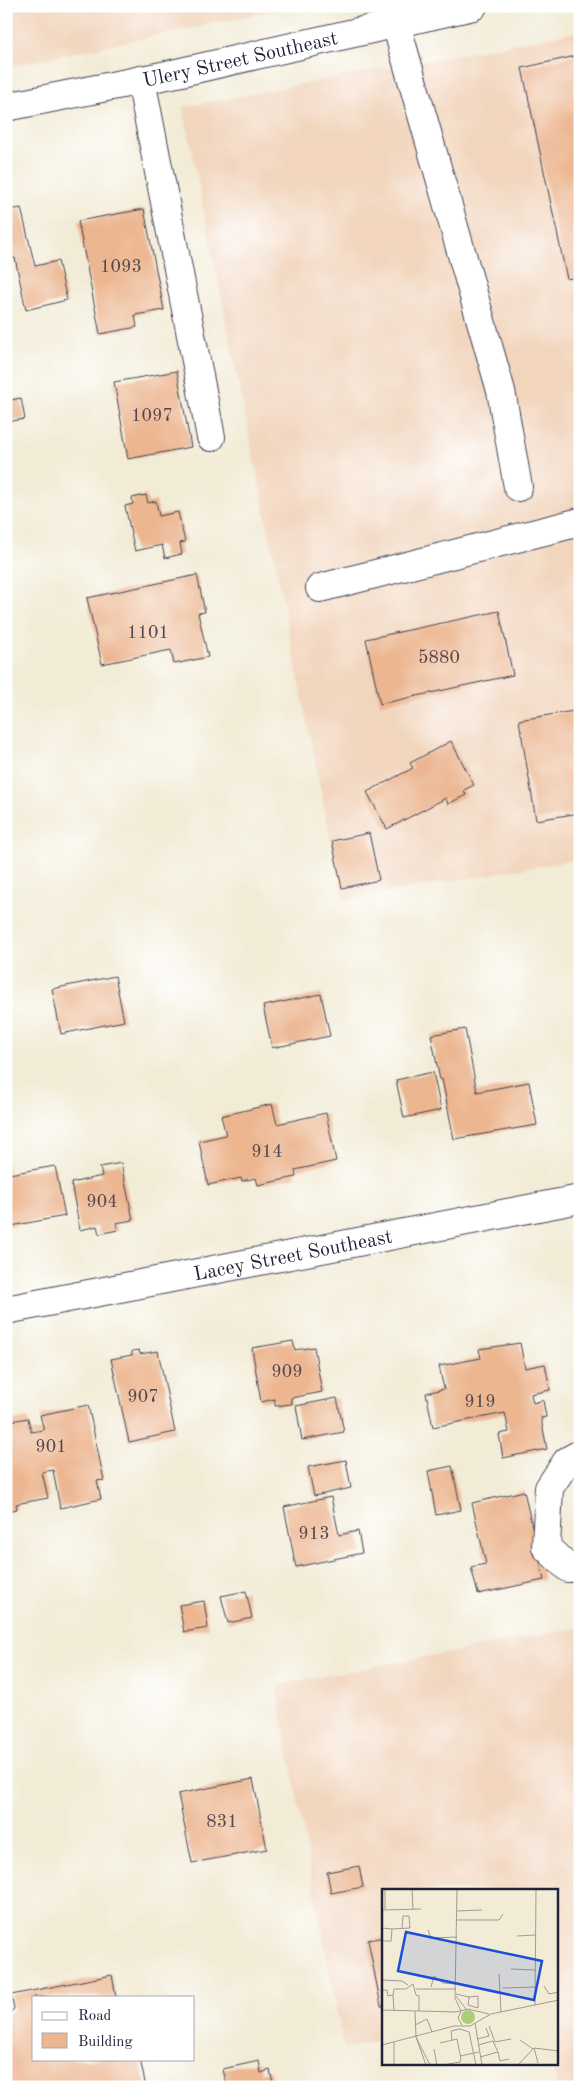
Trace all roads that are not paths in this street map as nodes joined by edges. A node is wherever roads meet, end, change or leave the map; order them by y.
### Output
1 (473, 6) edge
2 (396, 24) junction
3 (142, 80) junction
4 (6, 107) edge
5 (211, 437) dead end
6 (518, 487) dead end
7 (580, 522) edge
8 (320, 588) dead end
9 (580, 1199) edge
10 (6, 1310) edge
11 (580, 1454) edge
12 (580, 1567) edge

1 - 2 street, Ulery Street Southeast
2 - 3 street, Ulery Street Southeast
2 - 6 street
3 - 4 street, Ulery Street Southeast
3 - 5 street
7 - 8 street
9 - 10 street, Lacey Street Southeast
11 - 12 street

